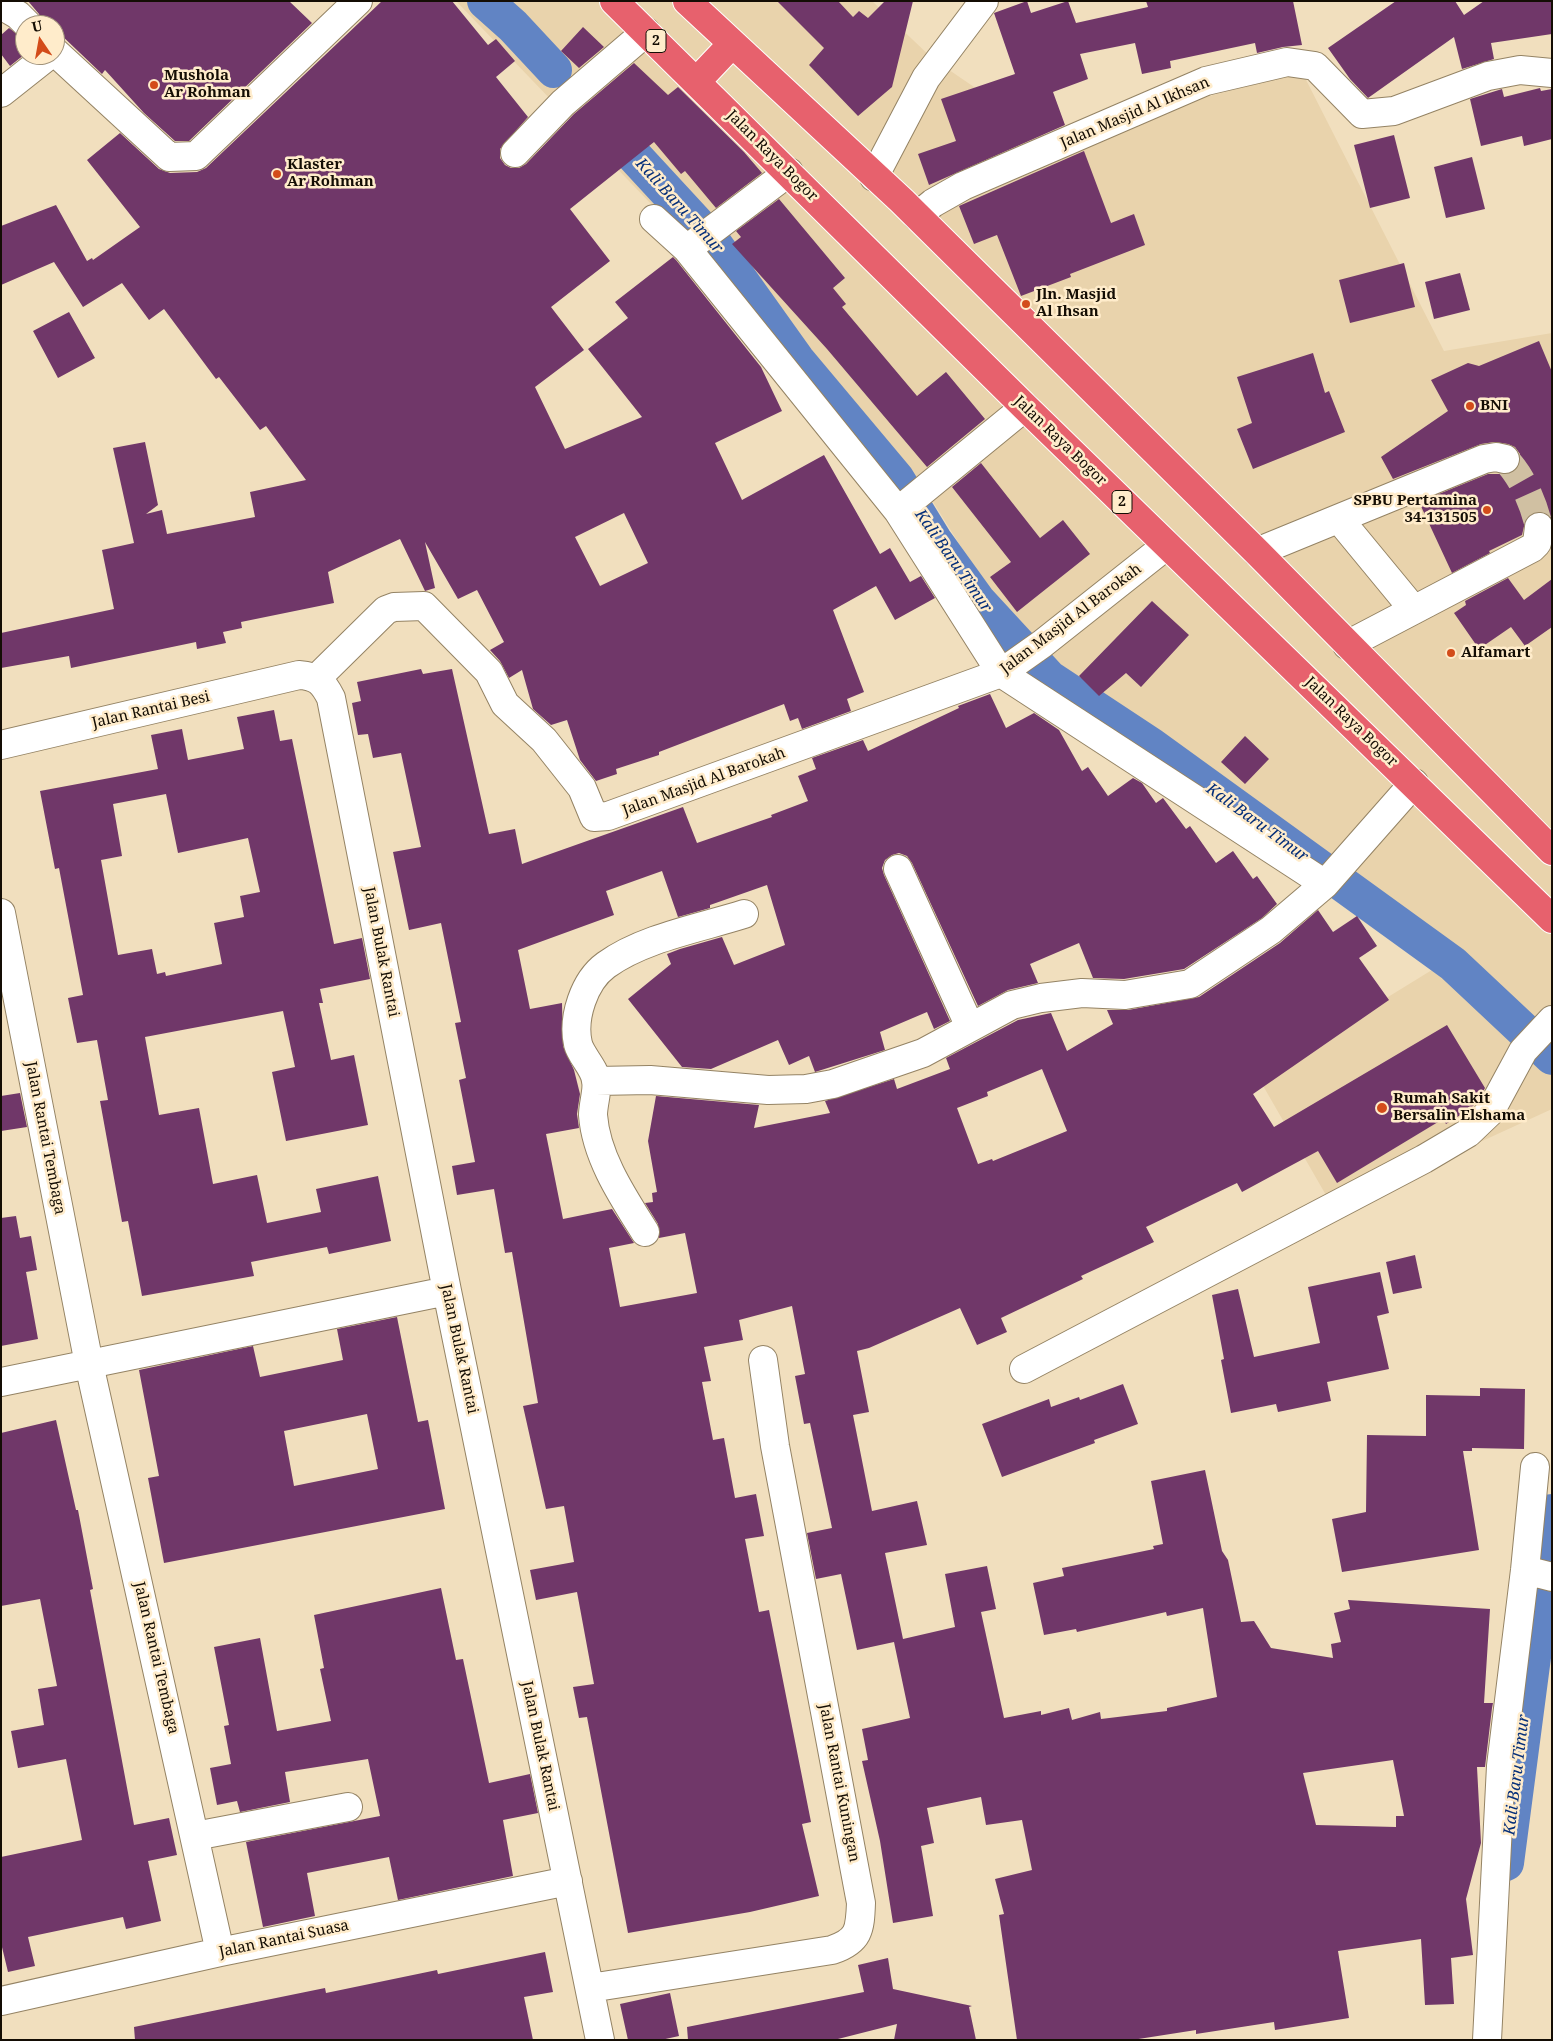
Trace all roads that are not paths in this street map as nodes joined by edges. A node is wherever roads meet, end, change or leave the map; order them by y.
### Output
1 (358, 1) edge
2 (687, 1) edge
3 (984, 1) edge
4 (622, 4) edge
5 (1, 5) edge
6 (18, 15) edge
7 (646, 32) junction
8 (732, 44) junction
9 (65, 61) edge
10 (36, 65) edge
11 (1552, 73) edge
12 (697, 81) junction
13 (1, 93) edge
14 (515, 153) dead end
15 (790, 172) junction
16 (874, 177) junction
17 (917, 216) junction
18 (654, 219) dead end
19 (687, 249) junction
20 (1025, 407) junction
21 (1505, 459) dead end
22 (907, 504) junction
23 (1339, 519) junction
24 (1539, 527) tunnel mouth
25 (1167, 545) junction
26 (1257, 552) junction
27 (1414, 610) junction
28 (1347, 645) junction
29 (1006, 670) junction
30 (309, 677) junction
31 (1, 746) edge
32 (1414, 783) junction
33 (1552, 851) edge
34 (898, 869) dead end
35 (1327, 882) junction
36 (1, 913) edge
37 (744, 914) dead end
38 (1552, 919) edge
39 (1552, 1020) edge
40 (970, 1027) junction
41 (596, 1081) junction
42 (645, 1232) dead end
43 (447, 1291) junction
44 (763, 1360) dead end
45 (89, 1364) junction
46 (1024, 1369) dead end
47 (1, 1382) edge
48 (1535, 1466) dead end
49 (1539, 1574) edge
50 (348, 1807) dead end
51 (195, 1836) junction
52 (568, 1881) junction
53 (220, 1952) junction
54 (590, 1988) junction
55 (1, 2002) edge
56 (600, 2040) edge
57 (1487, 2040) edge

1 - 9 street
2 - 8 highway
3 - 16 street
4 - 7 highway, Jalan Raya Bogor / 2
5 - 6 street
7 - 12 highway, Jalan Raya Bogor / 2
7 - 14 street
8 - 12 highway
8 - 16 highway
10 - 13 street
11 - 17 street, Jalan Masjid Al Ikhsan
12 - 15 highway, Jalan Raya Bogor / 2
15 - 19 street
15 - 20 highway, Jalan Raya Bogor / 2
16 - 17 highway
17 - 26 highway
18 - 19 street
19 - 22 street
20 - 22 street
20 - 25 highway, Jalan Raya Bogor / 2
21 - 23 street
22 - 29 street
23 - 26 street
23 - 27 street
24 - 27 street
25 - 29 street, Jalan Masjid Al Barokah
25 - 32 highway, Jalan Raya Bogor / 2
26 - 28 highway
27 - 28 street
28 - 33 highway
29 - 30 street, Jalan Masjid Al Barokah
29 - 35 street
30 - 31 street, Jalan Rantai Besi
30 - 43 street, Jalan Bulak Rantai
32 - 35 street
32 - 38 highway, Jalan Raya Bogor / 2
34 - 40 street
35 - 40 street
36 - 45 street, Jalan Rantai Tembaga
37 - 41 street
39 - 46 street
40 - 41 street
41 - 42 street
43 - 45 street
43 - 52 street, Jalan Bulak Rantai
44 - 54 street, Jalan Rantai Kuningan
45 - 47 street
45 - 51 street, Jalan Rantai Tembaga
48 - 49 street
49 - 57 street
50 - 51 street
51 - 53 street, Jalan Rantai Tembaga
52 - 53 street, Jalan Rantai Suasa
52 - 54 street, Jalan Bulak Rantai
53 - 55 street, Jalan Rantai Suasa
54 - 56 street, Jalan Bulak Rantai

